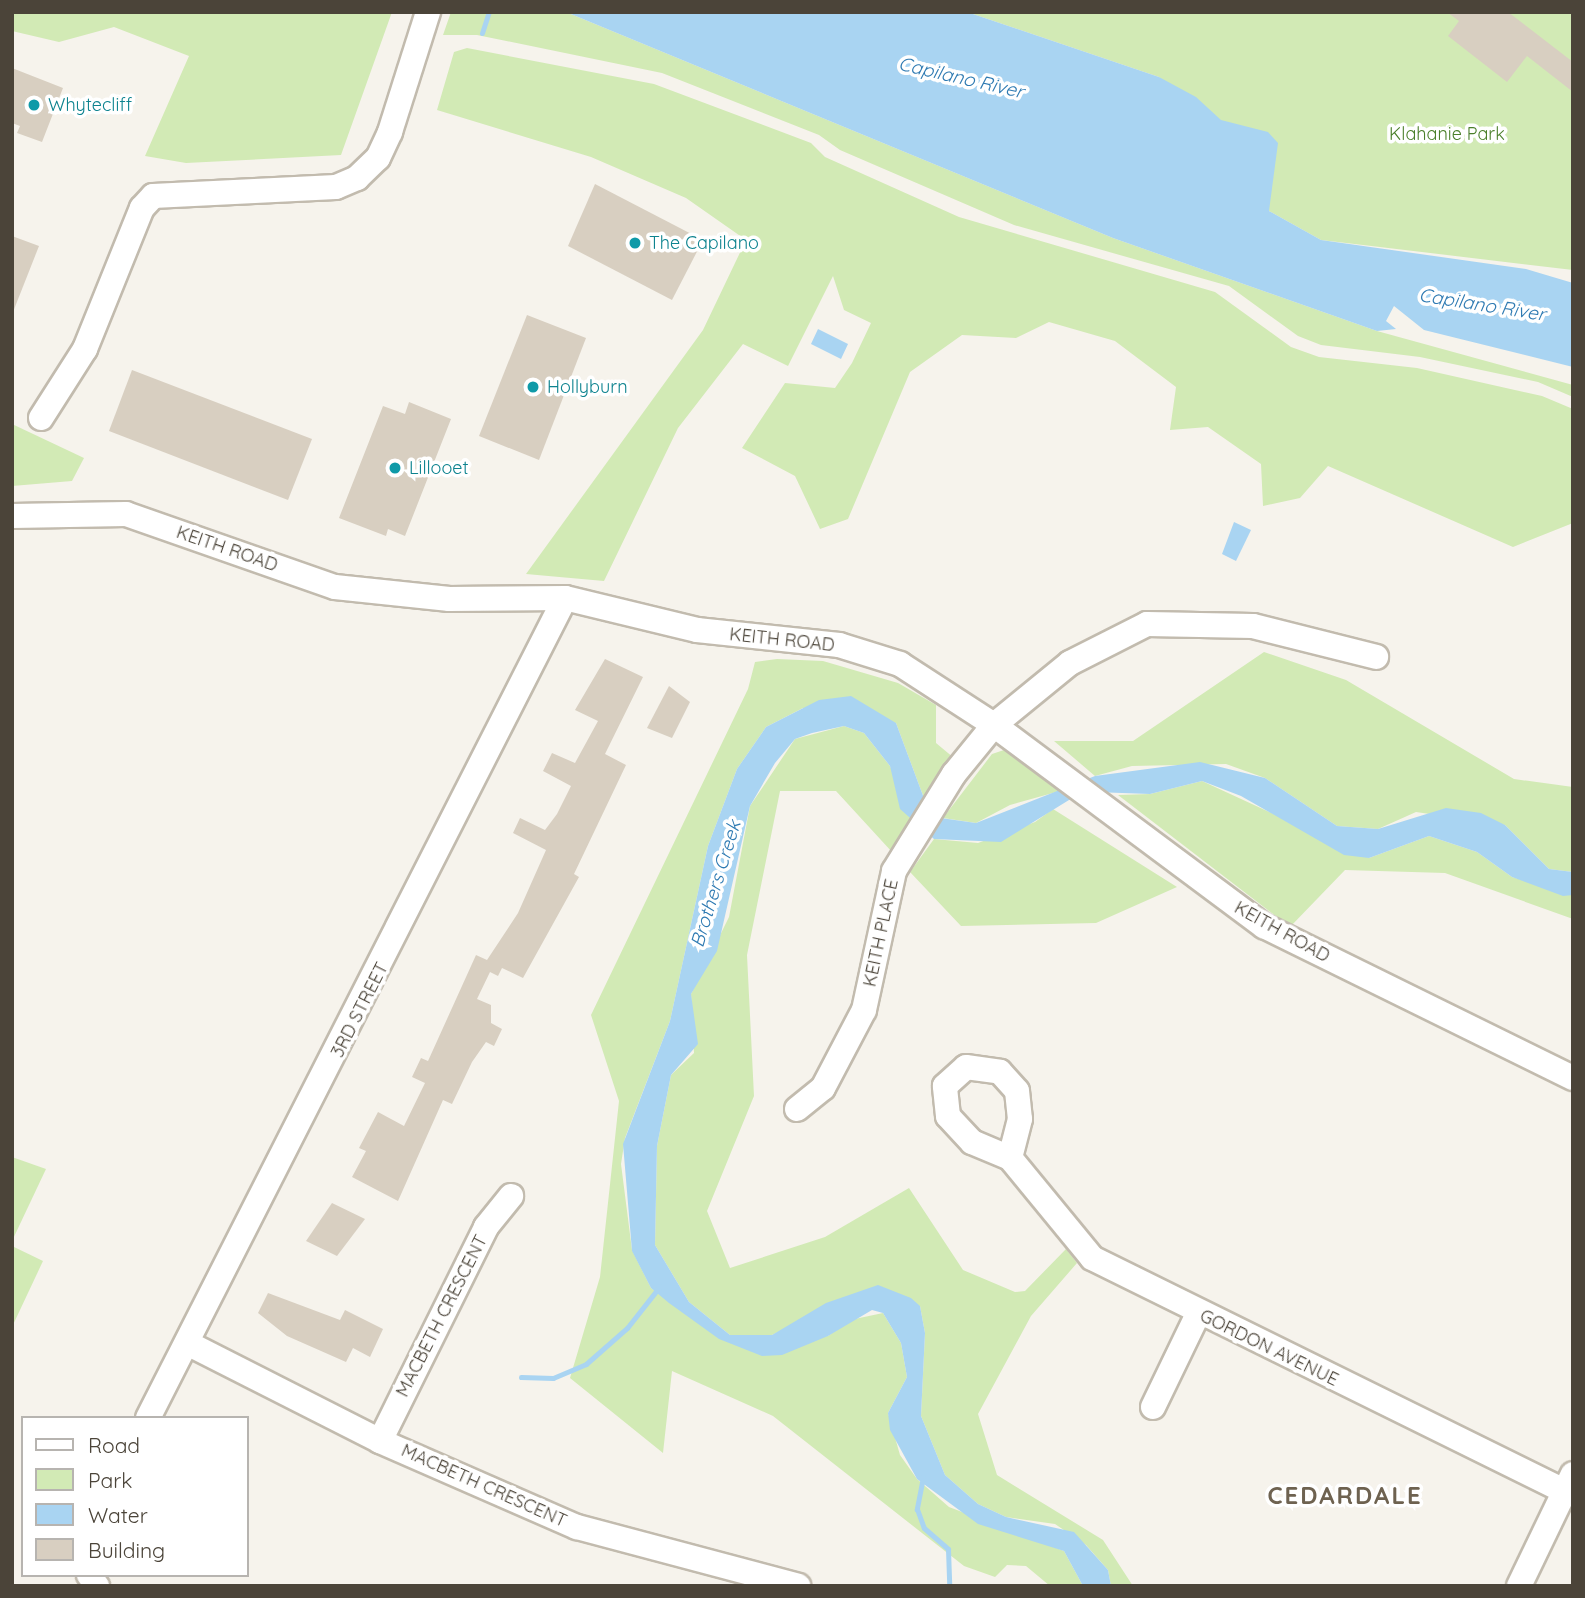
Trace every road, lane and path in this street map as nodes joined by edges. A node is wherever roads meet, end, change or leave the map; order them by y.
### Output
1 (428, 12) edge
2 (41, 418) dead end
3 (12, 516) edge
4 (565, 598) junction
5 (1376, 657) dead end
6 (995, 725) junction
7 (1573, 1078) edge
8 (797, 1109) dead end
9 (1010, 1158) dead end
10 (512, 1196) dead end
11 (1198, 1314) junction
12 (187, 1343) junction
13 (1153, 1407) dead end
14 (149, 1416) edge
15 (380, 1441) junction
16 (1569, 1483) edge
17 (798, 1586) edge
18 (1519, 1586) edge

1 - 2 street
3 - 4 street, KEITH ROAD
4 - 6 street, KEITH ROAD
4 - 12 street, 3RD STREET
5 - 6 street, KEITH PLACE
6 - 7 street, KEITH ROAD
6 - 8 street, KEITH PLACE
9 - 11 street, GORDON AVENUE
10 - 15 street, MACBETH CRESCENT
11 - 13 street
11 - 16 street, GORDON AVENUE
12 - 14 street, 3RD STREET
12 - 15 street, MACBETH CRESCENT
15 - 17 street, MACBETH CRESCENT
16 - 18 street

